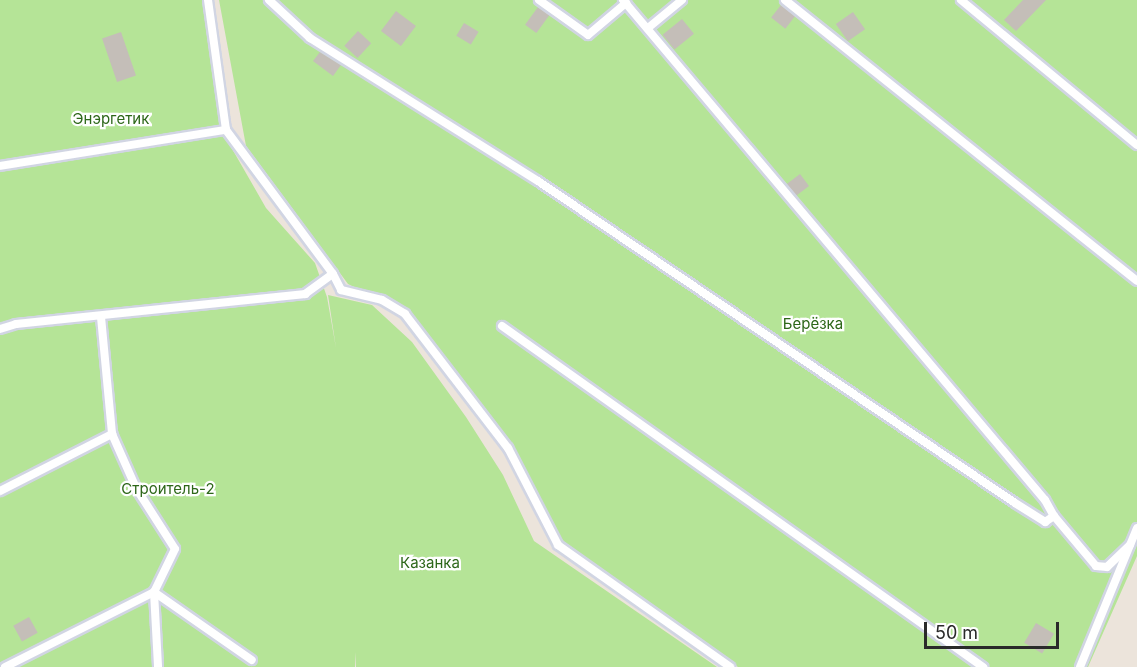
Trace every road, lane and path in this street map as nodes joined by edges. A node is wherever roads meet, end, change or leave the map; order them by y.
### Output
1 (208, 0) edge
2 (269, 0) edge
3 (539, 0) edge
4 (682, 0) edge
5 (785, 0) edge
6 (961, 0) edge
7 (625, 2) edge
8 (648, 28) junction
9 (226, 130) junction
10 (1137, 145) edge
11 (0, 166) edge
12 (333, 274) junction
13 (1137, 281) edge
14 (101, 317) junction
15 (502, 326) dead end
16 (0, 329) edge
17 (112, 434) junction
18 (0, 491) edge
19 (1054, 516) junction
20 (1137, 528) edge
21 (1130, 545) junction
22 (154, 592) junction
23 (252, 660) dead end
24 (5, 667) edge
25 (158, 667) edge
26 (730, 667) edge
27 (983, 667) edge
28 (1080, 667) edge

1 - 9 lane
2 - 19 lane
3 - 7 lane
4 - 8 lane
5 - 13 lane
6 - 10 lane
7 - 8 lane
8 - 19 lane
9 - 11 lane
9 - 12 lane
12 - 14 lane
12 - 26 lane
14 - 16 lane
14 - 17 lane
15 - 27 lane
17 - 18 lane
17 - 22 lane
19 - 21 lane
20 - 21 lane
21 - 28 lane
22 - 23 lane
22 - 24 lane
22 - 25 lane

